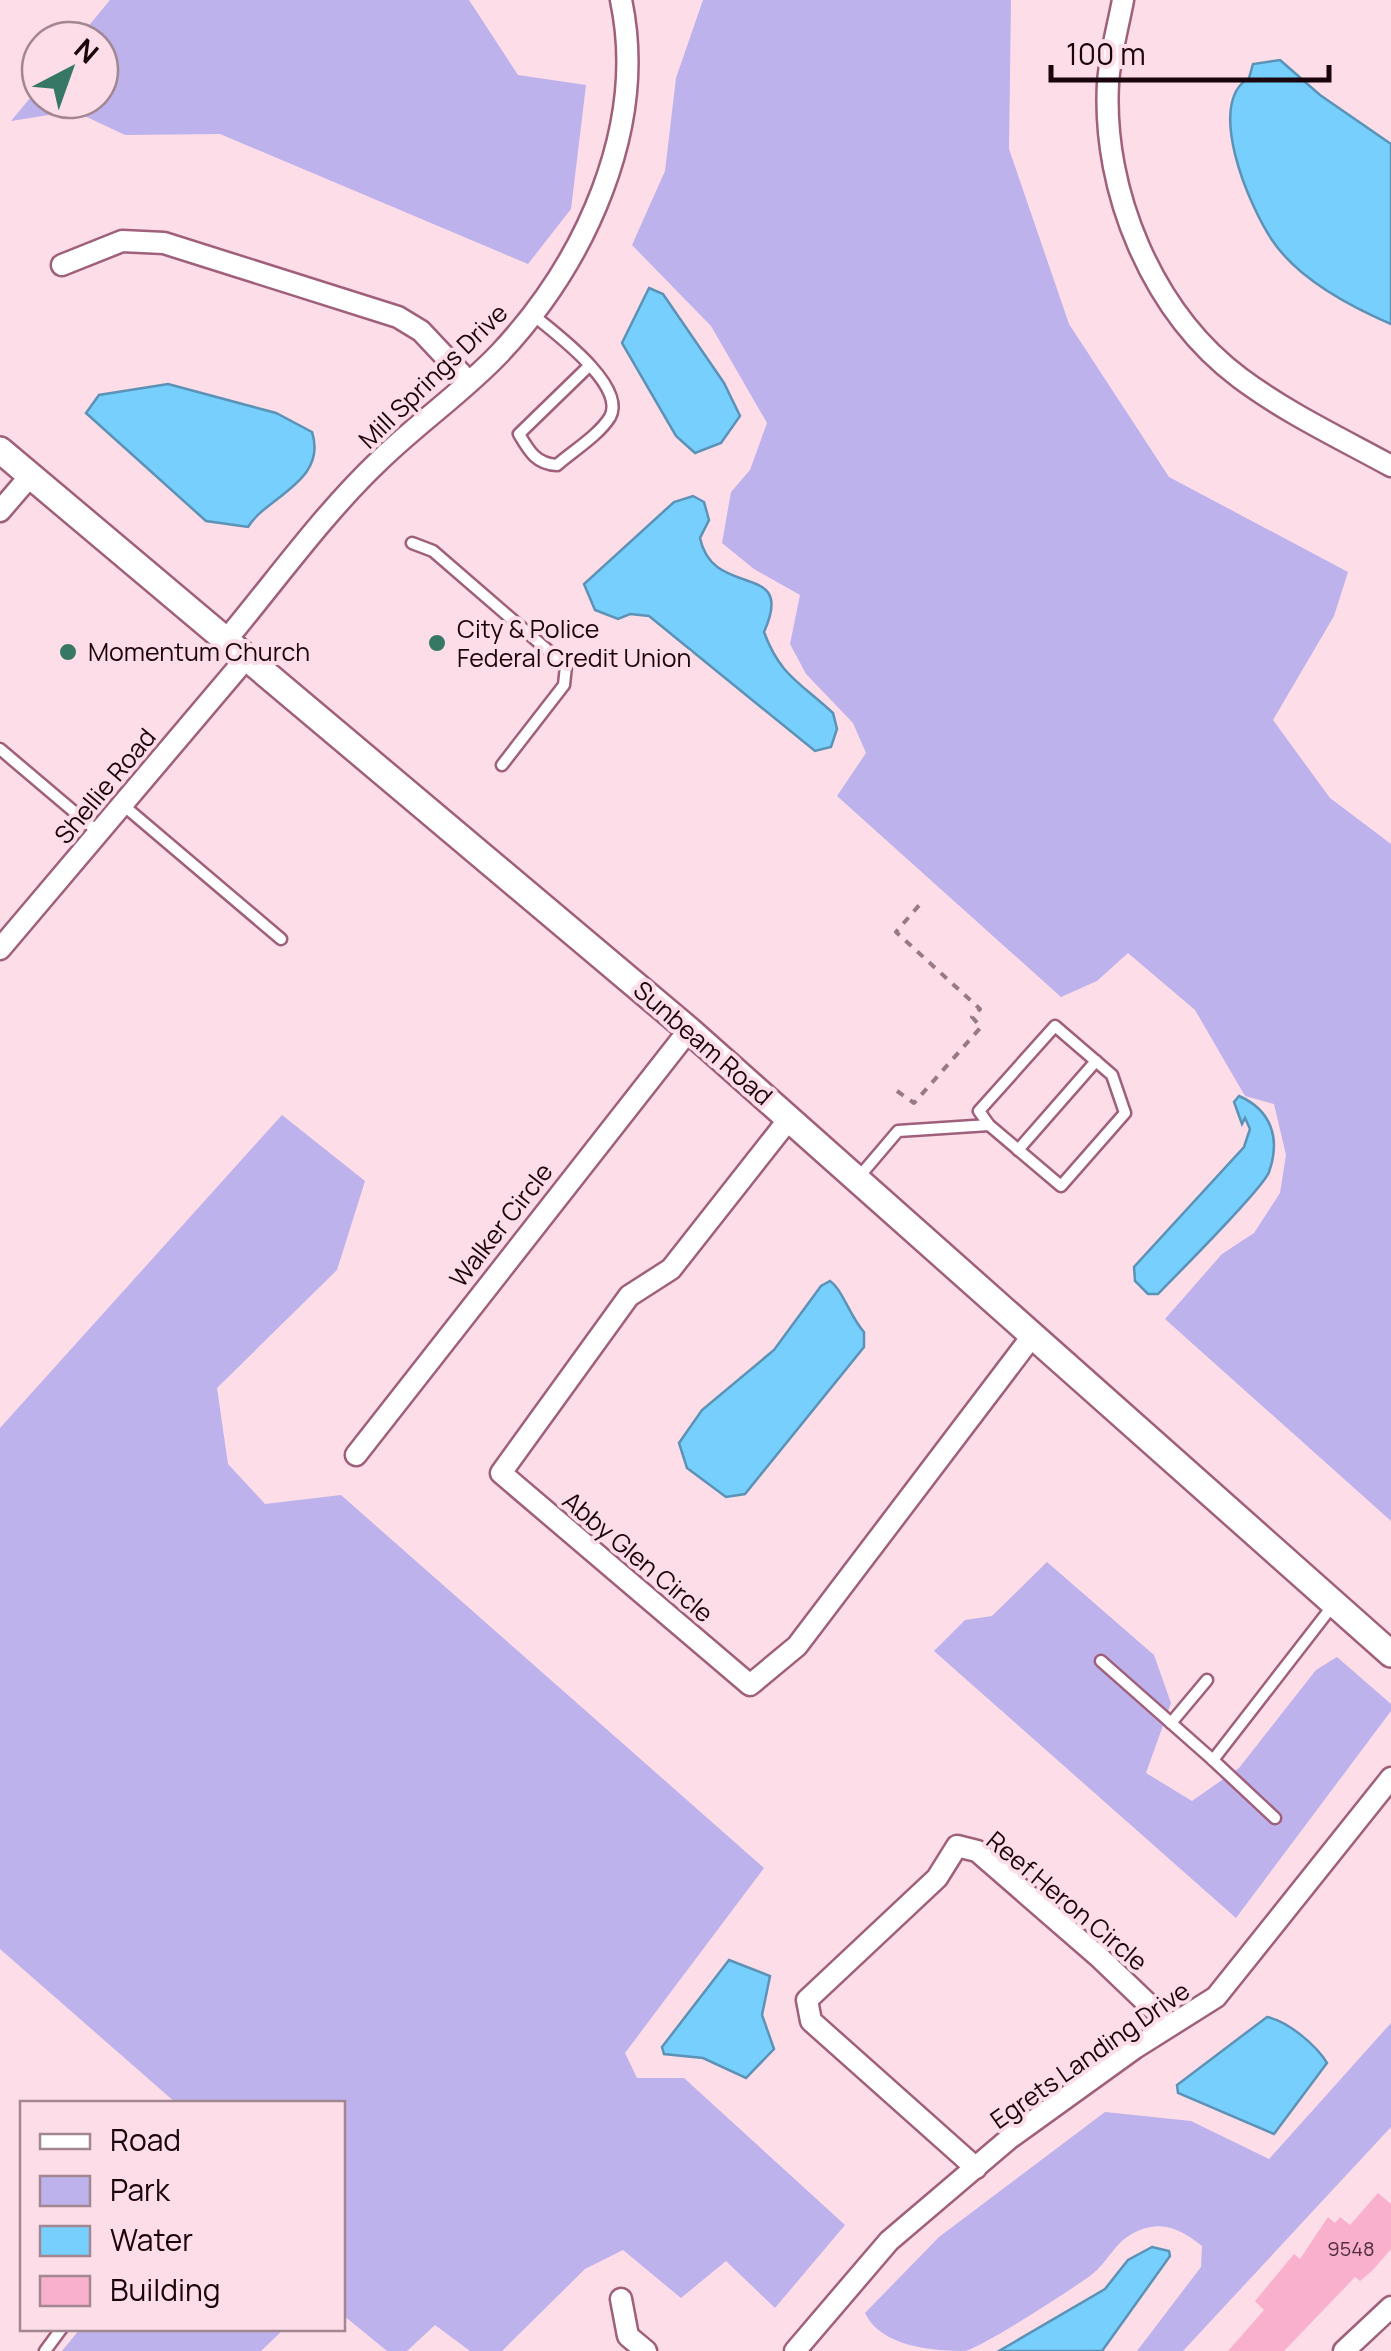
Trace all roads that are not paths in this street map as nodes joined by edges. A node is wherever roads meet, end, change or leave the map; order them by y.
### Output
1 (621, 0) edge
2 (1123, 0) edge
3 (62, 265) dead end
4 (532, 315) junction
5 (588, 366) junction
6 (469, 382) junction
7 (0, 450) edge
8 (1391, 466) edge
9 (31, 476) junction
10 (0, 512) edge
11 (412, 543) dead end
12 (226, 638) junction
13 (248, 656) junction
14 (0, 749) edge
15 (502, 765) dead end
16 (122, 804) junction
17 (98, 832) junction
18 (280, 939) dead end
19 (0, 949) edge
20 (689, 1030) junction
21 (1096, 1061) junction
22 (789, 1118) junction
23 (989, 1125) junction
24 (1018, 1150) junction
25 (857, 1179) junction
26 (1033, 1335) junction
27 (356, 1455) dead end
28 (1334, 1603) junction
29 (1391, 1654) edge
30 (1101, 1661) dead end
31 (1207, 1680) dead end
32 (1170, 1723) junction
33 (1213, 1760) junction
34 (1391, 1778) edge
35 (1275, 1818) dead end
36 (1170, 2025) junction
37 (976, 2168) junction
38 (621, 2300) dead end
39 (1391, 2307) edge
40 (646, 2351) edge
41 (794, 2351) edge
42 (1344, 2351) edge

1 - 4 street, Mill Springs Drive
2 - 8 street
3 - 6 street
4 - 5 lane
4 - 6 street, Mill Springs Drive
5 - 5 lane
6 - 12 street, Mill Springs Drive
7 - 9 street, Sunbeam Road
9 - 10 street
9 - 12 street, Sunbeam Road
11 - 15 lane
12 - 13 street, Sunbeam Road
13 - 16 street, Shellie Road
13 - 20 street, Sunbeam Road
14 - 17 lane
16 - 17 street, Shellie Road
16 - 18 lane
17 - 19 street, Shellie Road
20 - 22 street, Sunbeam Road
20 - 27 street, Walker Circle
21 - 23 lane
21 - 24 lane
21 - 24 lane
22 - 25 street, Sunbeam Road
22 - 26 street, Abby Glen Circle
23 - 24 lane
23 - 25 lane
25 - 26 street, Sunbeam Road
26 - 28 street, Sunbeam Road
28 - 29 street, Sunbeam Road
28 - 33 lane
30 - 32 lane
31 - 32 lane
32 - 33 lane
33 - 35 lane
34 - 36 street, Egrets Landing Drive
36 - 37 street, Egrets Landing Drive
36 - 37 street, Reef Heron Circle
37 - 41 street, Egrets Landing Drive
38 - 40 street
39 - 42 street

